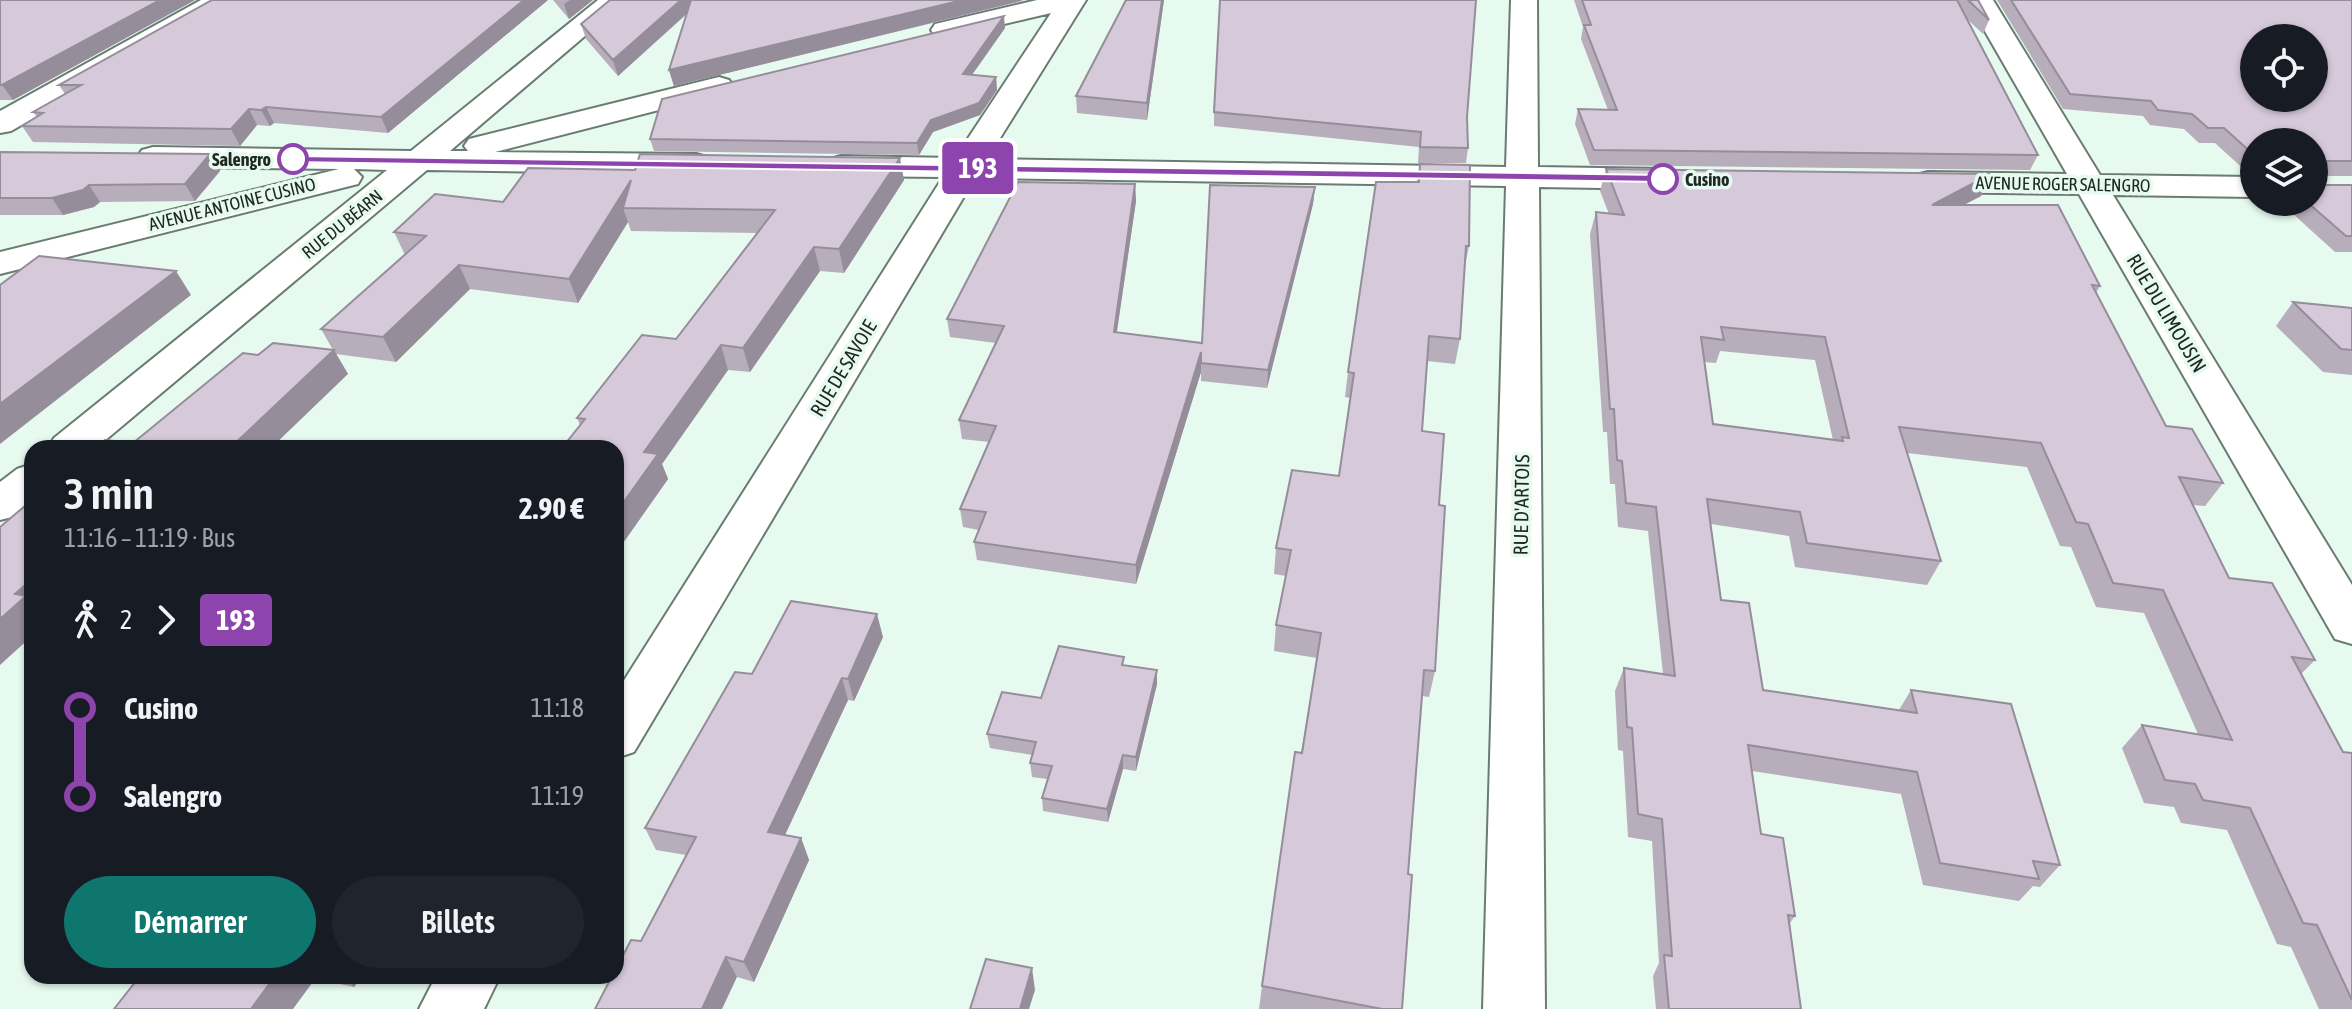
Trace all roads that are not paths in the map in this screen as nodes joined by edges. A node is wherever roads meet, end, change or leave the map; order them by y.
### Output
1 (220, 0) edge
2 (614, 0) edge
3 (1072, 0) edge
4 (1524, 0) edge
5 (1980, 0) edge
6 (921, 37) edge
7 (750, 78) edge
8 (0, 124) edge
9 (122, 157) edge
10 (419, 161) junction
11 (719, 164) edge
12 (811, 166) edge
13 (966, 167) junction
14 (1524, 177) junction
15 (1693, 179) edge
16 (1899, 182) edge
17 (2090, 184) junction
18 (2240, 187) edge
19 (0, 263) edge
20 (79, 440) edge
21 (24, 486) edge
22 (0, 505) edge
23 (2352, 626) edge
24 (624, 724) edge
25 (465, 984) edge
26 (450, 1009) edge
27 (1514, 1009) edge

1 - 8 street
2 - 10 street, RUE DU BÉARN
3 - 6 street
3 - 13 street, RUE DE SAVOIE
4 - 14 street, RUE D'ARTOIS
5 - 17 street, RUE DU LIMOUSIN
7 - 10 street, AVENUE ANTOINE CUSINO
9 - 10 street
10 - 11 street
10 - 19 street, AVENUE ANTOINE CUSINO
10 - 20 street, RUE DU BÉARN
12 - 13 street
13 - 14 street
13 - 24 street, RUE DE SAVOIE
14 - 15 street
14 - 27 street, RUE D'ARTOIS
16 - 17 street, AVENUE ROGER SALENGRO
17 - 18 street, AVENUE ROGER SALENGRO
17 - 23 street, RUE DU LIMOUSIN
21 - 22 street
25 - 26 street

